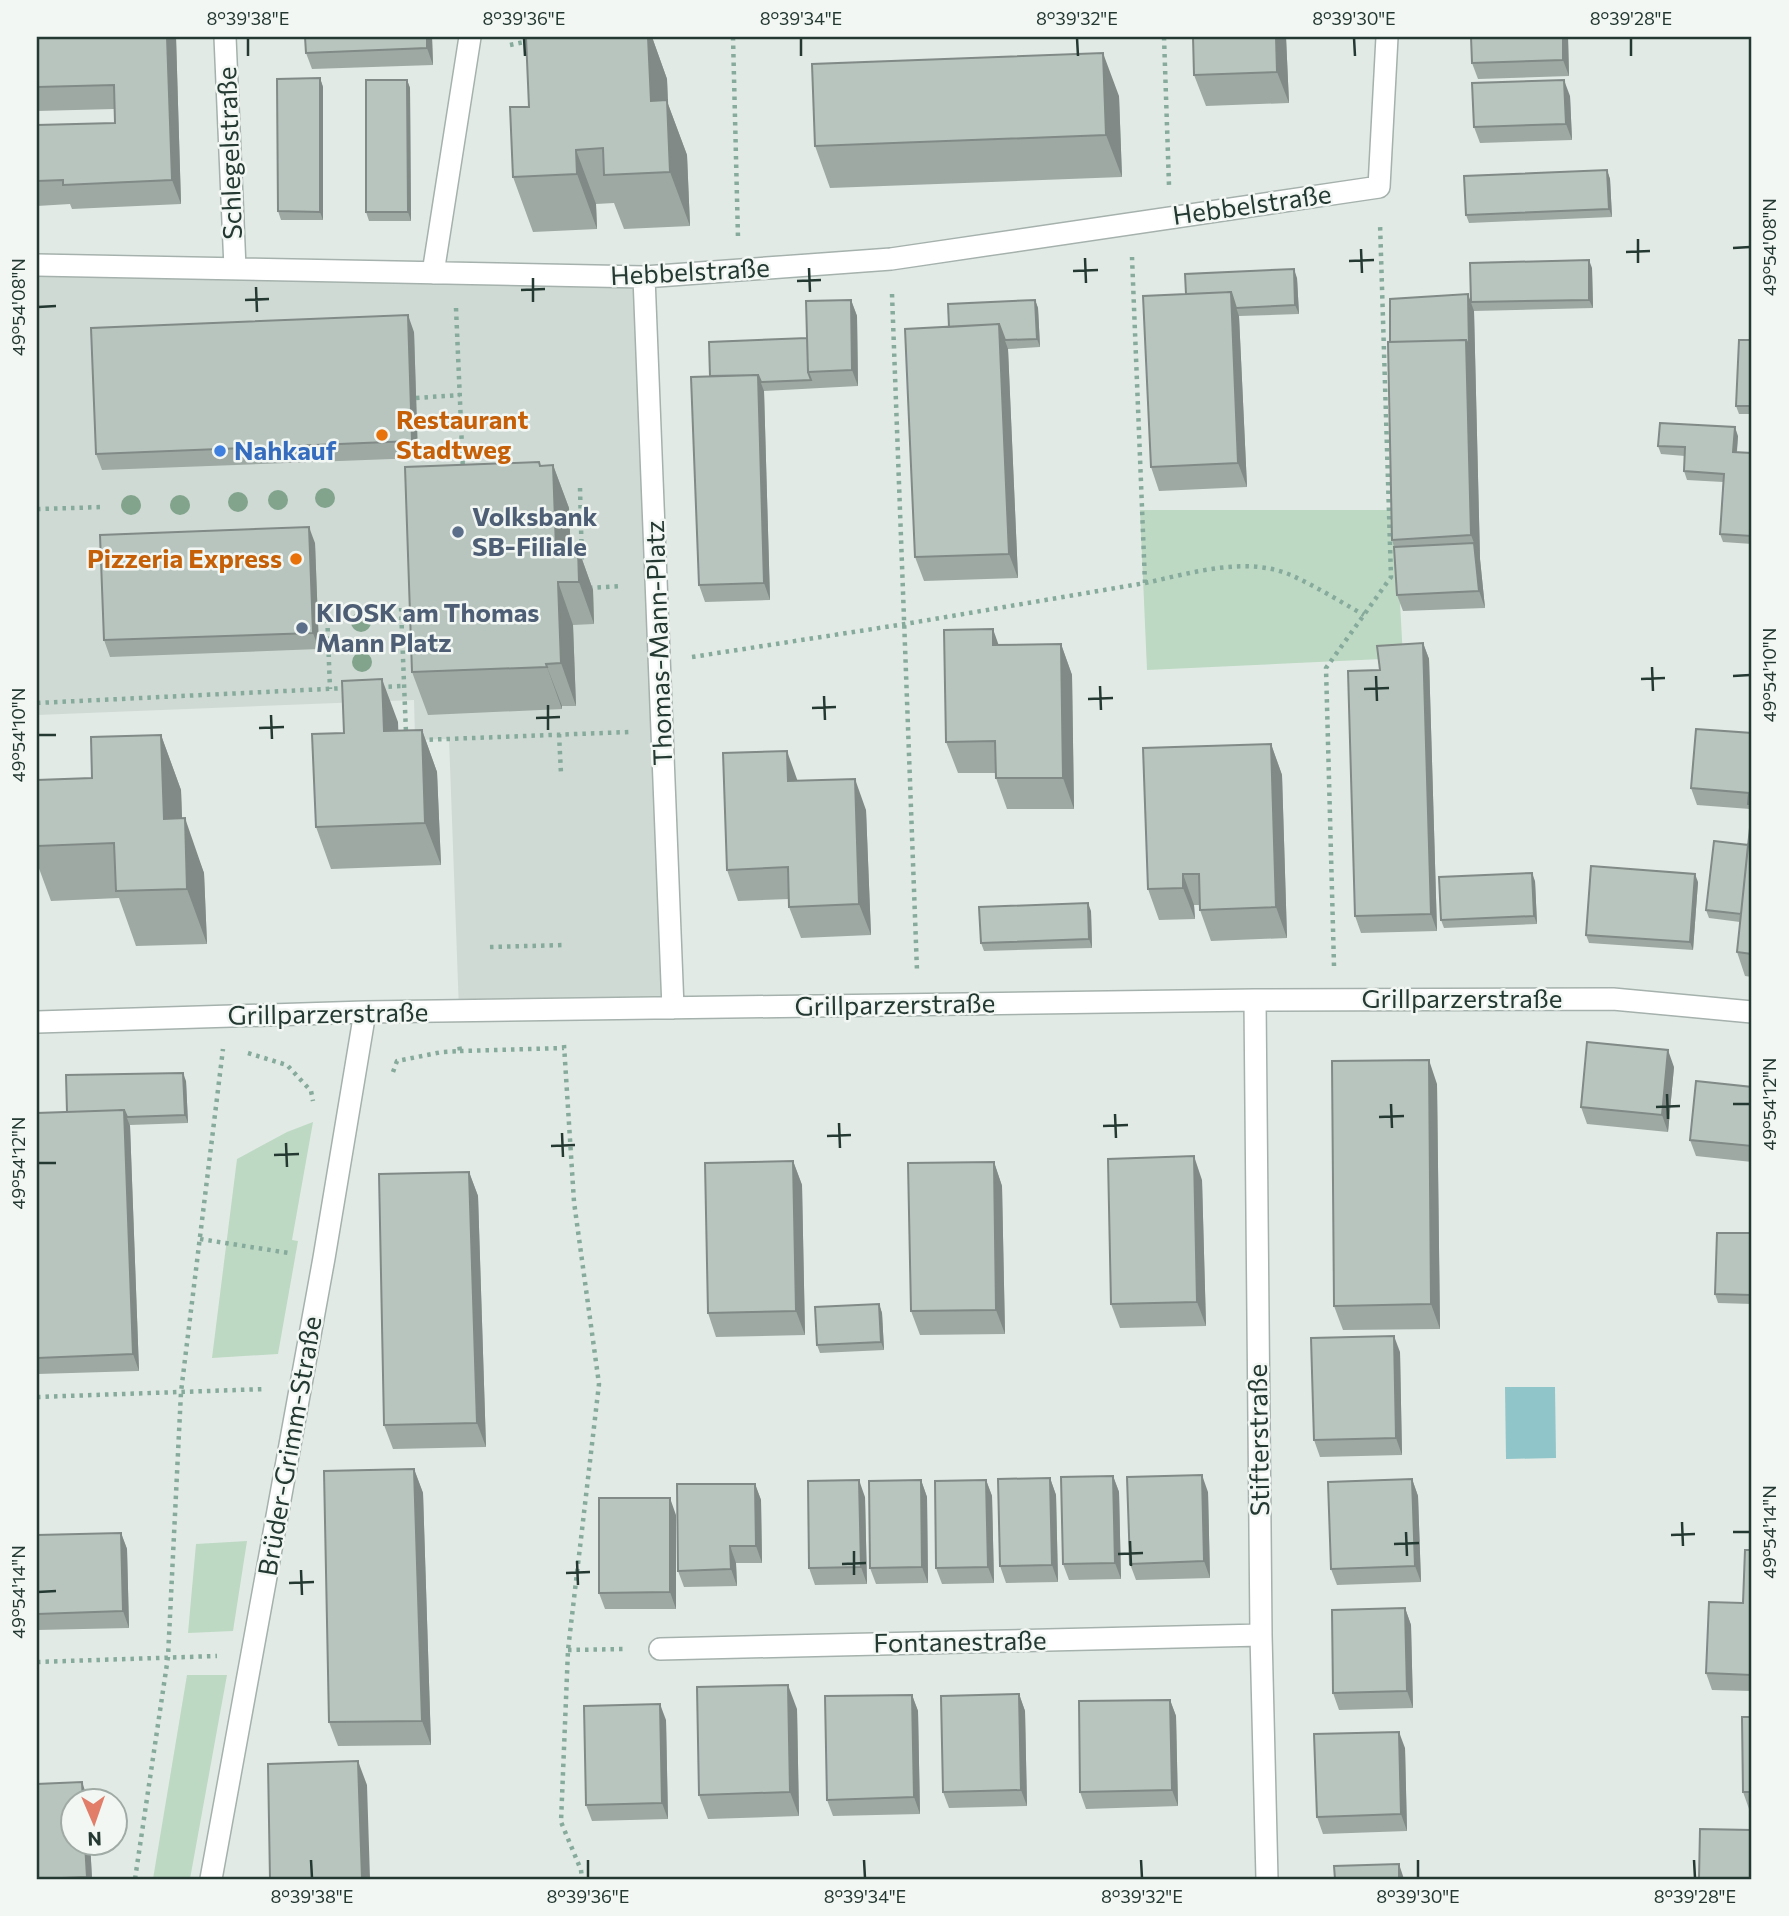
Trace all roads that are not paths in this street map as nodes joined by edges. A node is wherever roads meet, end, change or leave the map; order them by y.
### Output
1 (225, 37) edge
2 (470, 37) edge
3 (1387, 37) edge
4 (37, 265) edge
5 (235, 268) junction
6 (433, 273) junction
7 (644, 277) junction
8 (1255, 1000) junction
9 (673, 1009) junction
10 (365, 1012) junction
11 (1752, 1013) edge
12 (37, 1022) edge
13 (1261, 1635) junction
14 (660, 1649) road end
15 (211, 1879) edge
16 (1267, 1879) edge

1 - 5 street, Schlegelstraße
2 - 6 street
3 - 7 street, Hebbelstraße
4 - 5 street, Hebbelstraße
5 - 6 street, Hebbelstraße
6 - 7 street, Hebbelstraße
7 - 9 street, Thomas-Mann-Platz
8 - 9 street, Grillparzerstraße
8 - 11 street, Grillparzerstraße
8 - 13 street, Stifterstraße
9 - 10 street, Grillparzerstraße
10 - 12 street, Grillparzerstraße
10 - 15 street, Brüder-Grimm-Straße
13 - 14 street, Fontanestraße
13 - 16 street, Stifterstraße

